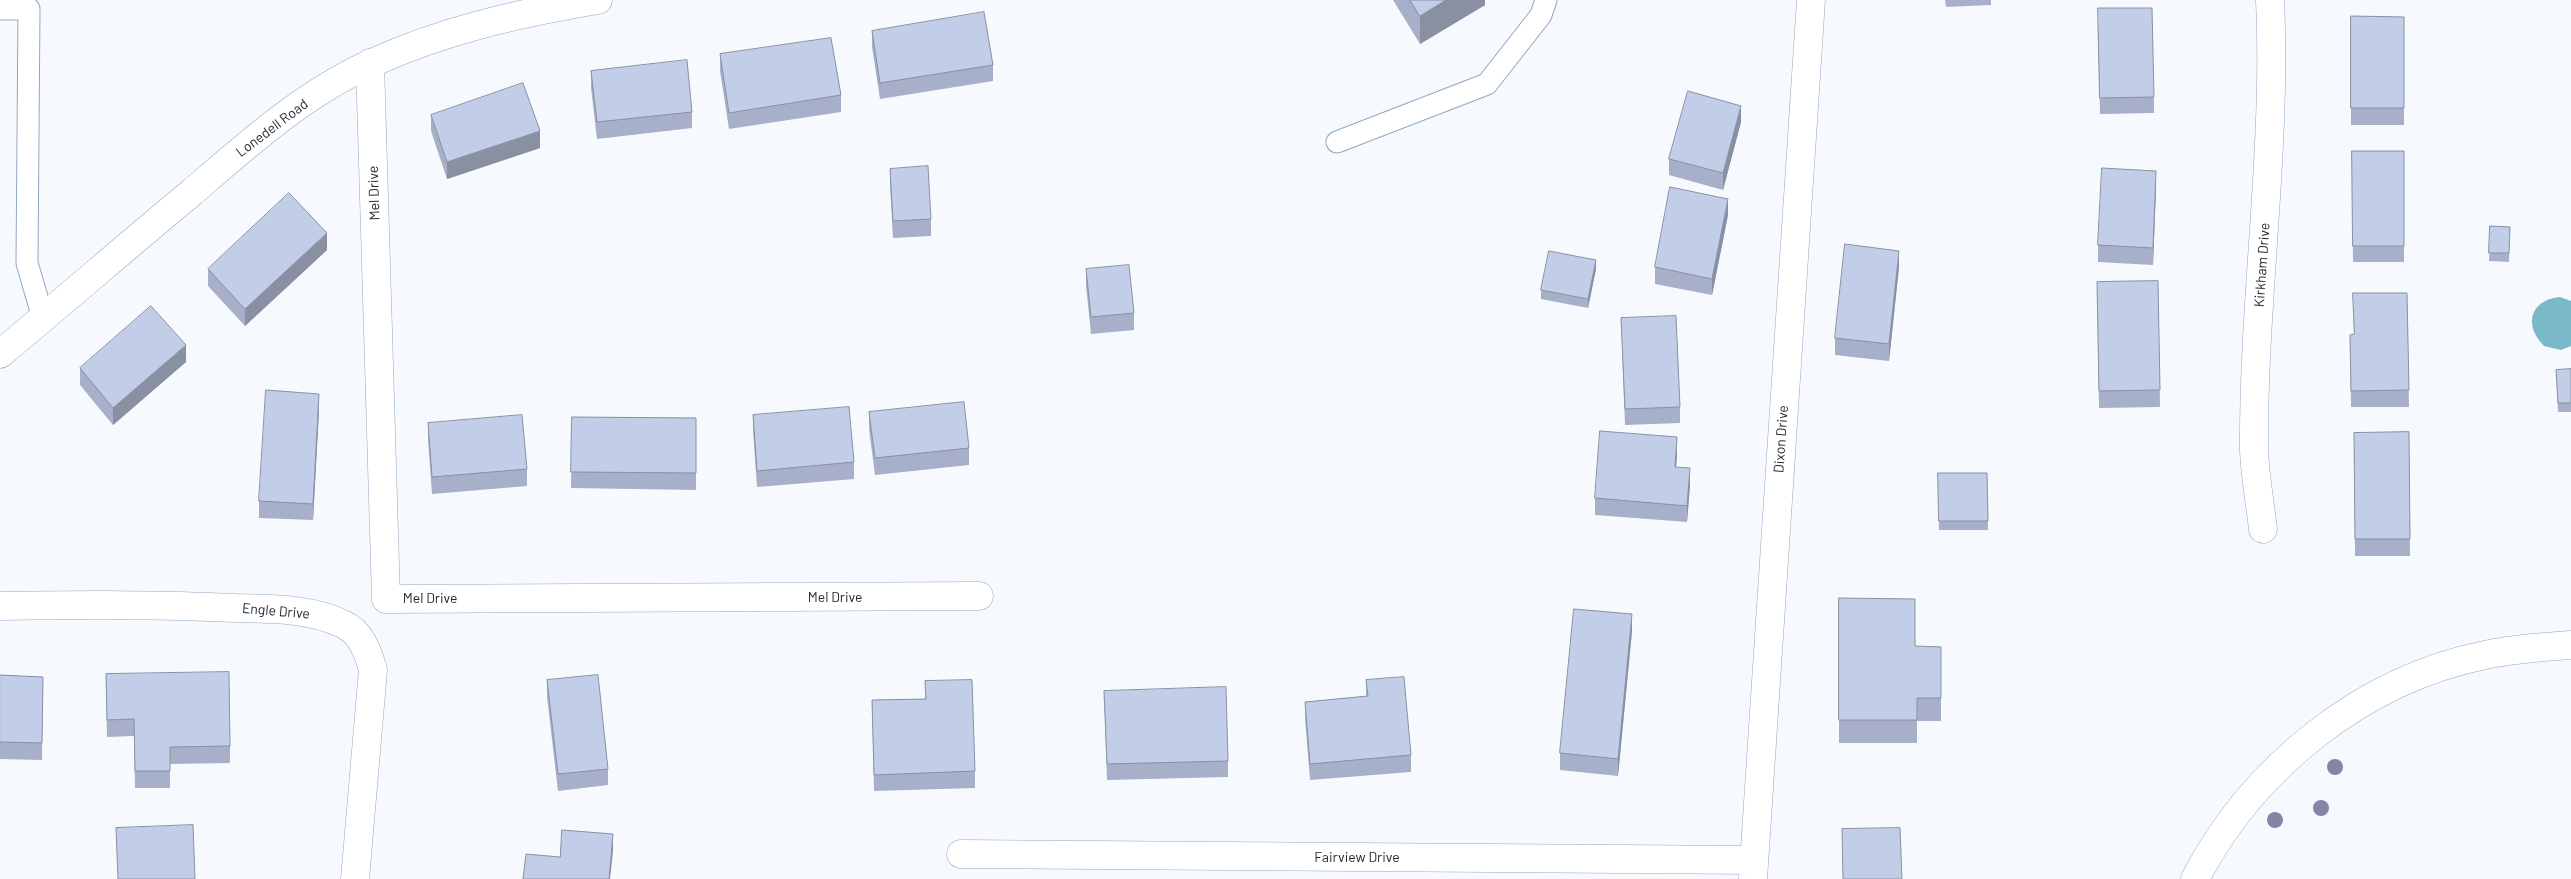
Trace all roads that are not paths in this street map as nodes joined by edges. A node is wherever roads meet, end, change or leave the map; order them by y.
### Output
1 (598, 0) edge
2 (1546, 0) edge
3 (1811, 0) edge
4 (2270, 0) edge
5 (0, 9) edge
6 (370, 63) junction
7 (1336, 142) dead end
8 (43, 318) junction
9 (0, 354) edge
10 (2263, 529) dead end
11 (979, 596) dead end
12 (0, 606) edge
13 (2571, 645) edge
14 (961, 854) dead end
15 (1753, 870) edge
16 (355, 879) edge
17 (2195, 879) edge

1 - 6 street, Lonedell Road
2 - 7 lane
3 - 15 street, Dixon Drive
4 - 10 street, Kirkham Drive
5 - 8 lane
6 - 8 street, Lonedell Road
6 - 11 street, Mel Drive
8 - 9 street, Lonedell Road
12 - 16 street, Engle Drive
13 - 17 street
14 - 15 street, Fairview Drive

